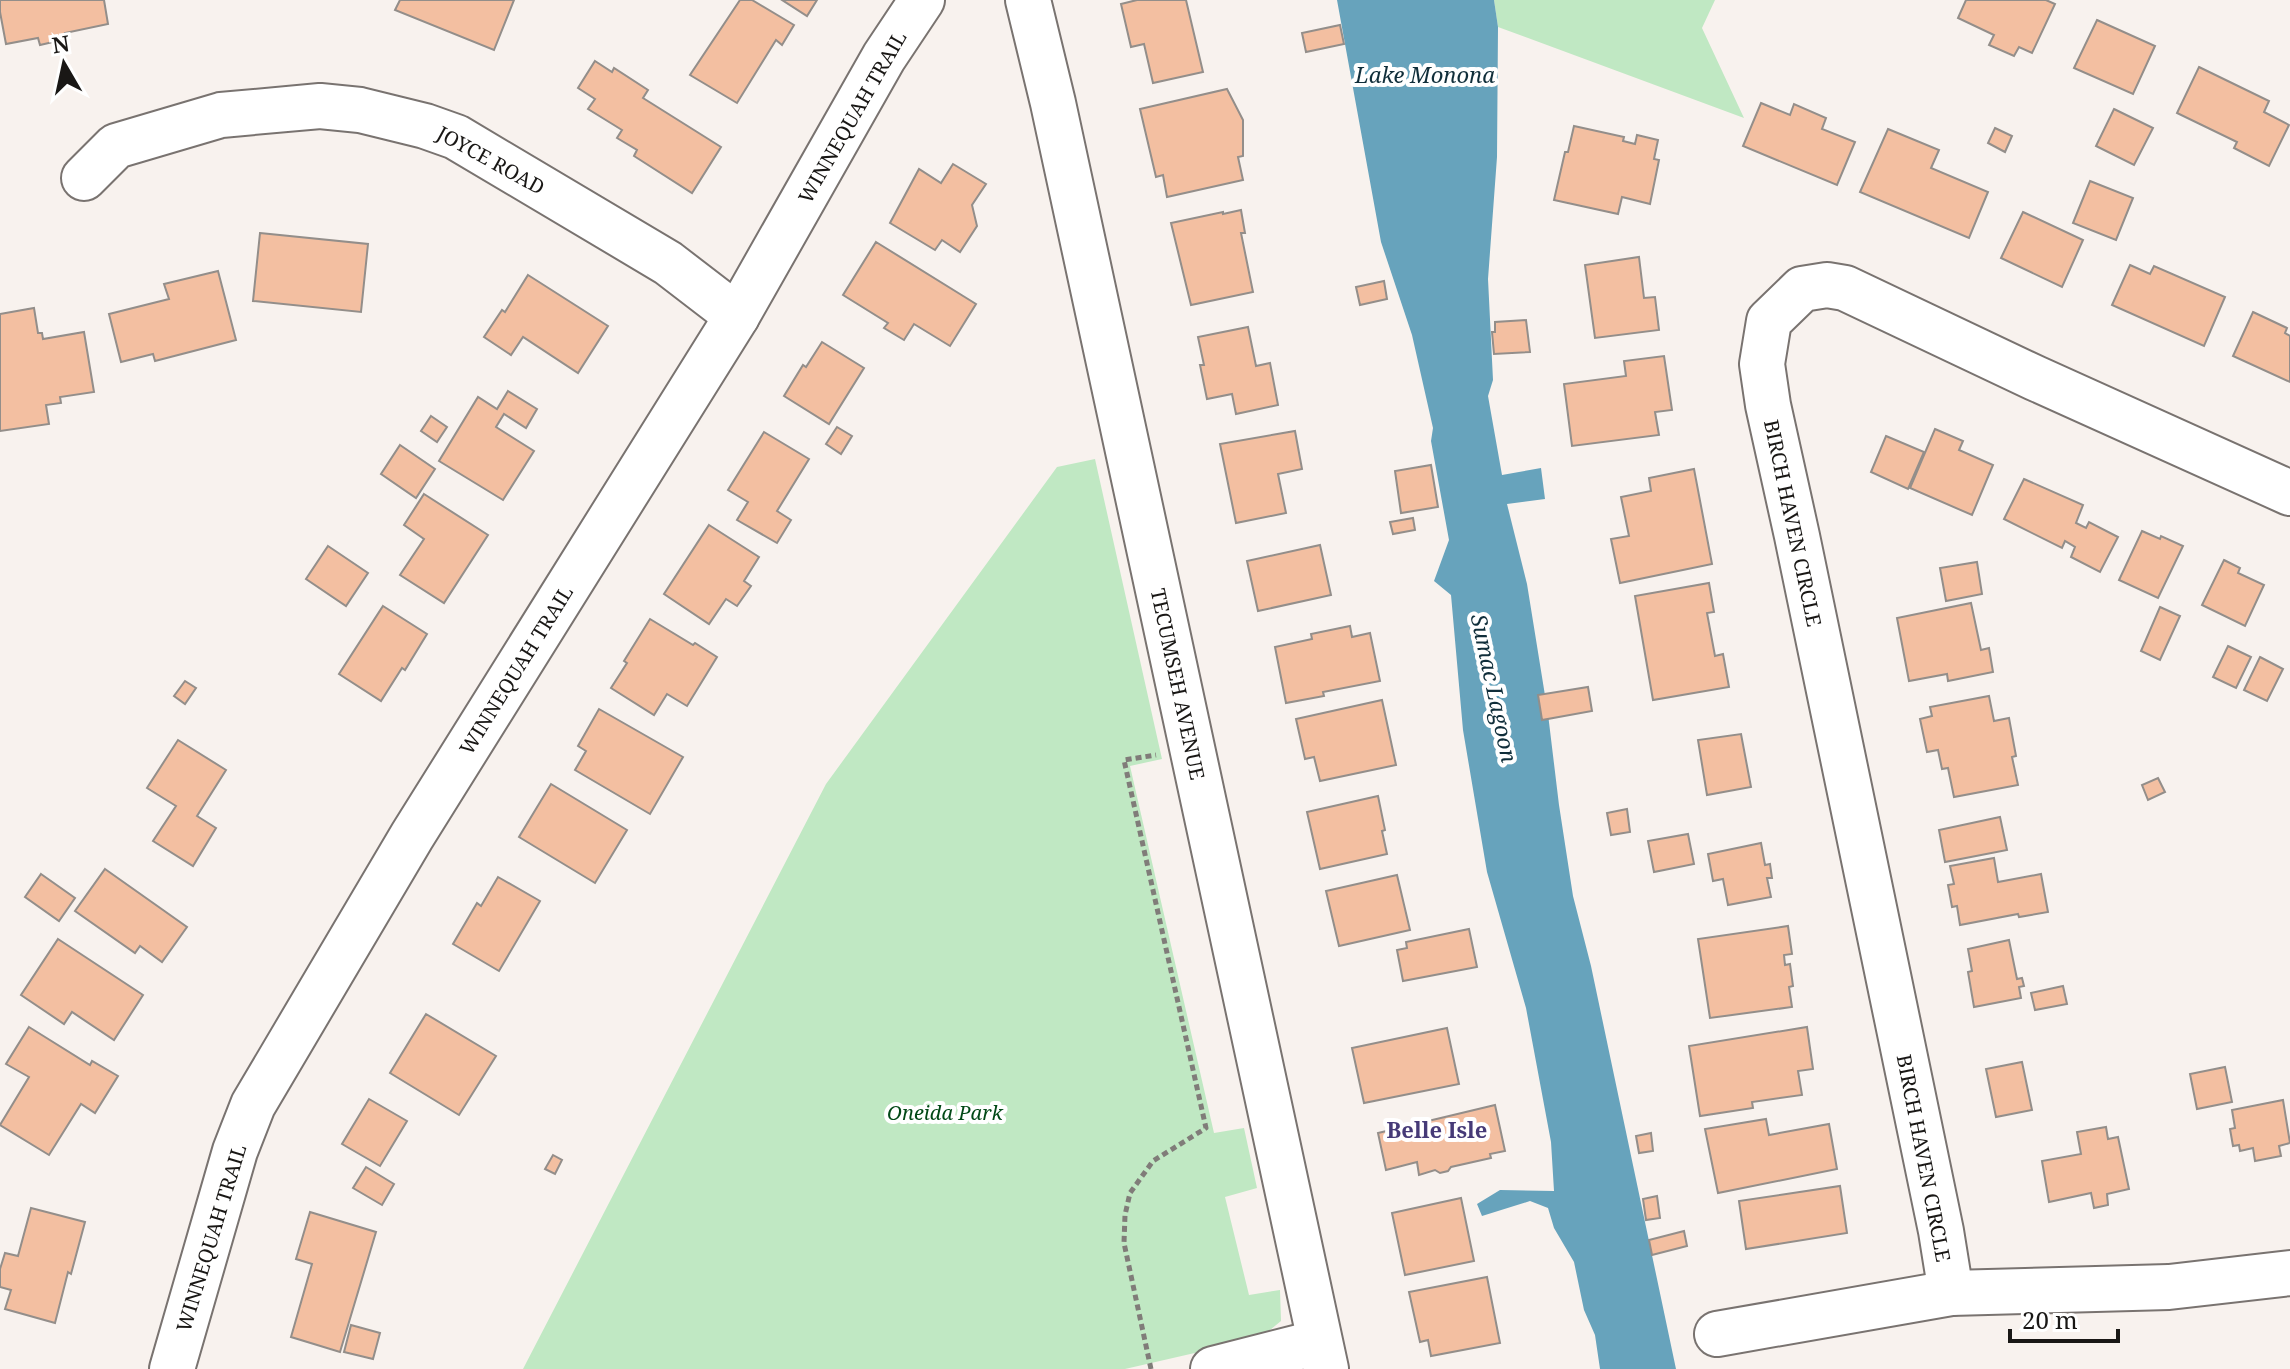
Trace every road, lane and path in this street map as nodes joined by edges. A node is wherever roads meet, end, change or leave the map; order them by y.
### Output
1 (922, 0) edge
2 (1028, 0) edge
3 (84, 178) dead end
4 (737, 316) junction
5 (2290, 493) edge
6 (1157, 755) dead end
7 (2290, 1273) edge
8 (1951, 1293) junction
9 (1717, 1334) dead end
10 (1322, 1355) edge
11 (172, 1369) edge
12 (1151, 1369) edge
13 (1213, 1369) edge

1 - 4 street, WINNEQUAH TRAIL
2 - 10 street, TECUMSEH AVENUE
3 - 4 street, JOYCE ROAD
4 - 11 street, WINNEQUAH TRAIL
5 - 8 street, BIRCH HAVEN CIRCLE
6 - 12 path
7 - 8 street
8 - 9 street
10 - 13 street

